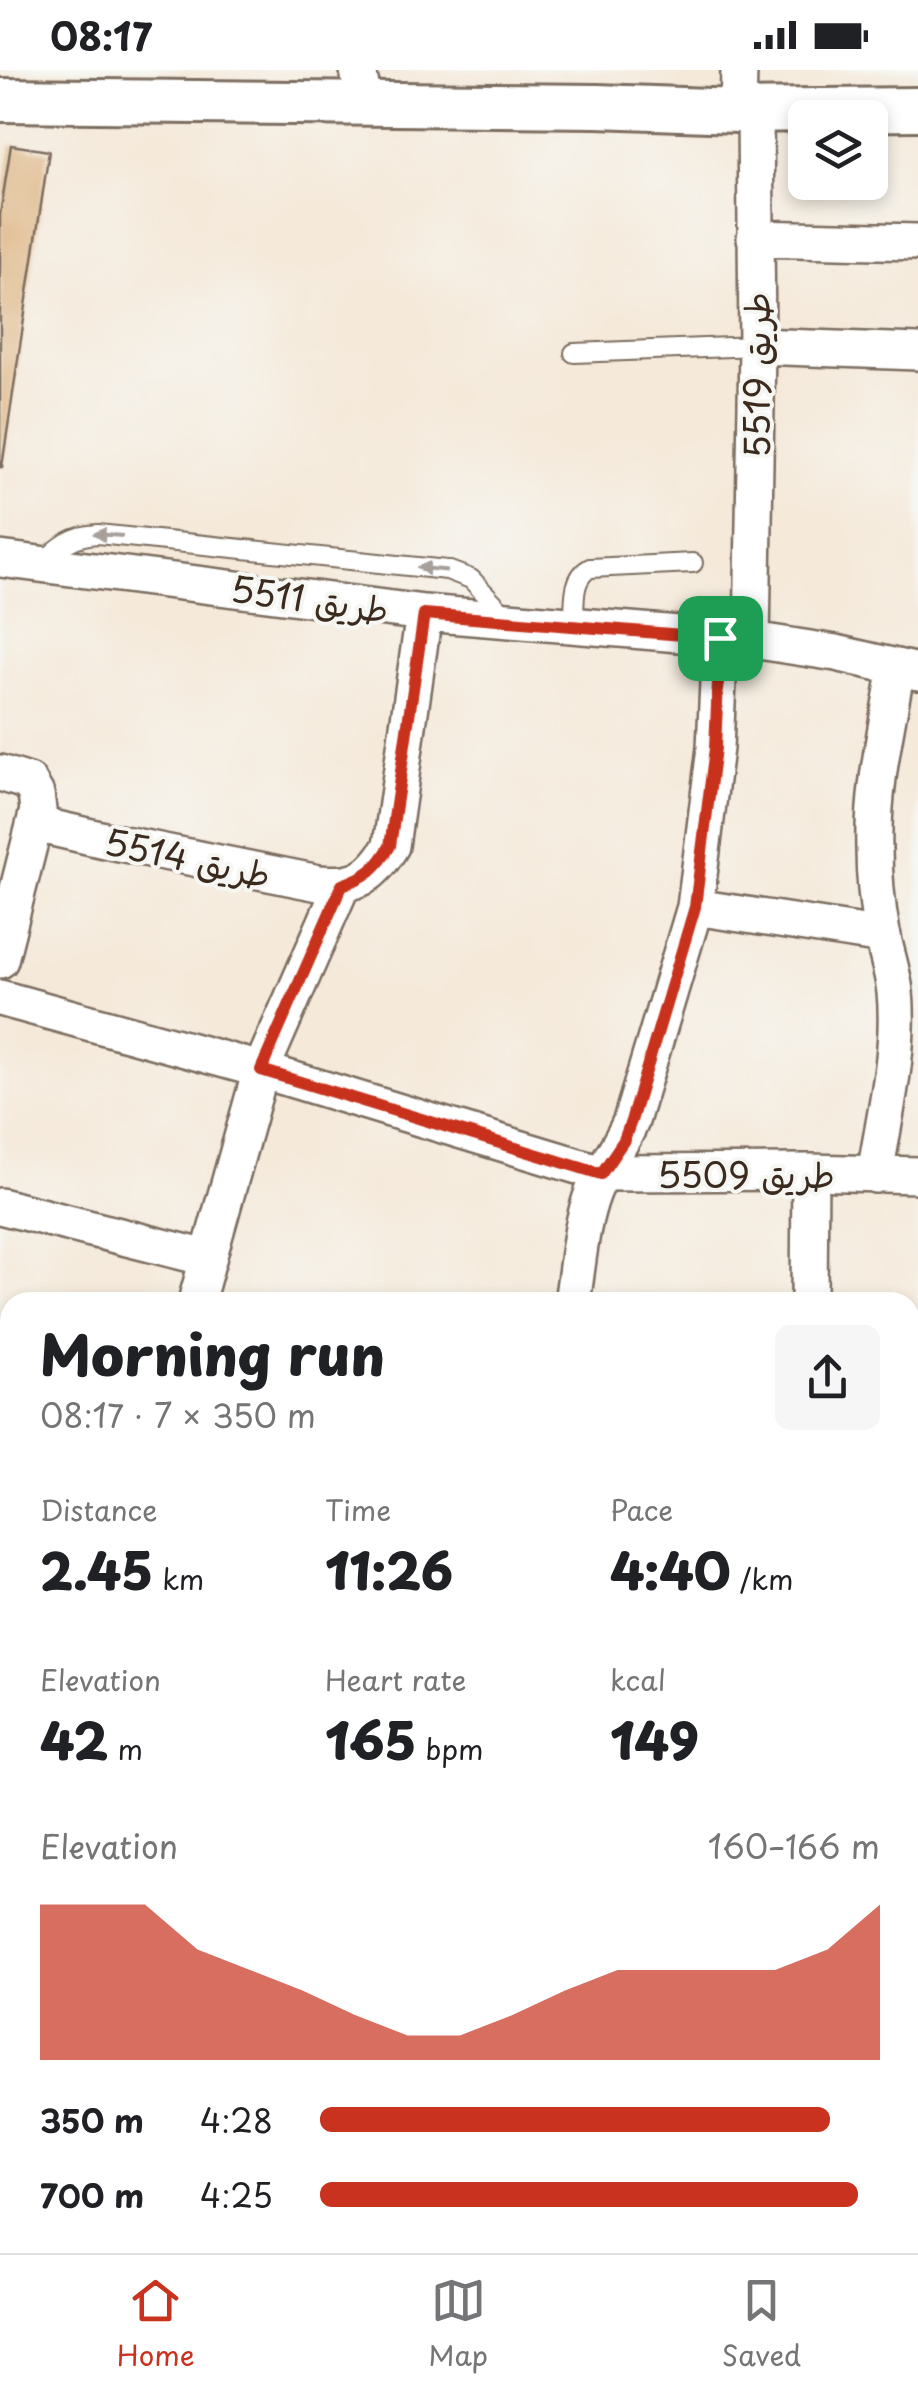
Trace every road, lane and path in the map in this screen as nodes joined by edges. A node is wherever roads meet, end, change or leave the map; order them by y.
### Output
1 (361, 86) edge
2 (744, 97) edge
3 (0, 100) edge
4 (918, 109) edge
5 (756, 238) junction
6 (918, 242) edge
7 (757, 346) junction
8 (574, 352) dead end
9 (918, 352) edge
10 (0, 559) edge
11 (693, 562) dead end
12 (41, 566) junction
13 (424, 614) junction
14 (510, 620) junction
15 (574, 625) junction
16 (736, 639) junction
17 (908, 669) edge
18 (0, 773) edge
19 (35, 824) junction
20 (342, 885) junction
21 (695, 907) junction
22 (883, 936) junction
23 (0, 960) edge
24 (0, 998) edge
25 (907, 1022) edge
26 (261, 1070) junction
27 (810, 1172) junction
28 (601, 1174) junction
29 (875, 1175) junction
30 (918, 1176) edge
31 (0, 1206) edge
32 (207, 1258) junction
33 (198, 1292) edge
34 (574, 1292) edge
35 (808, 1292) edge

1 - 2 street
1 - 3 street
2 - 4 street
2 - 5 street, طريق 5519
5 - 6 street
5 - 7 street, طريق 5519
7 - 8 lane
7 - 9 street
7 - 16 street, طريق 5519
10 - 12 street, طريق 5511
11 - 15 lane
12 - 13 street, طريق 5511
14 -> 12 lane
13 - 14 street, طريق 5511
13 - 20 street
14 - 15 street, طريق 5511
15 - 16 street, طريق 5511
16 - 17 street, طريق 5511
16 - 21 street, طريق 5519
17 - 22 street
18 - 19 street
19 - 20 street, طريق 5514
19 - 23 street
20 - 26 street
21 - 22 street
21 - 28 street, طريق 5519
22 - 25 street
24 - 26 street, طريق 5509
25 - 29 street
26 - 28 street, طريق 5509
26 - 32 street
27 - 28 street, طريق 5509
27 - 29 street, طريق 5509
27 - 35 street
28 - 34 street, طريق 5519
29 - 30 street, طريق 5509
31 - 32 street
32 - 33 street

